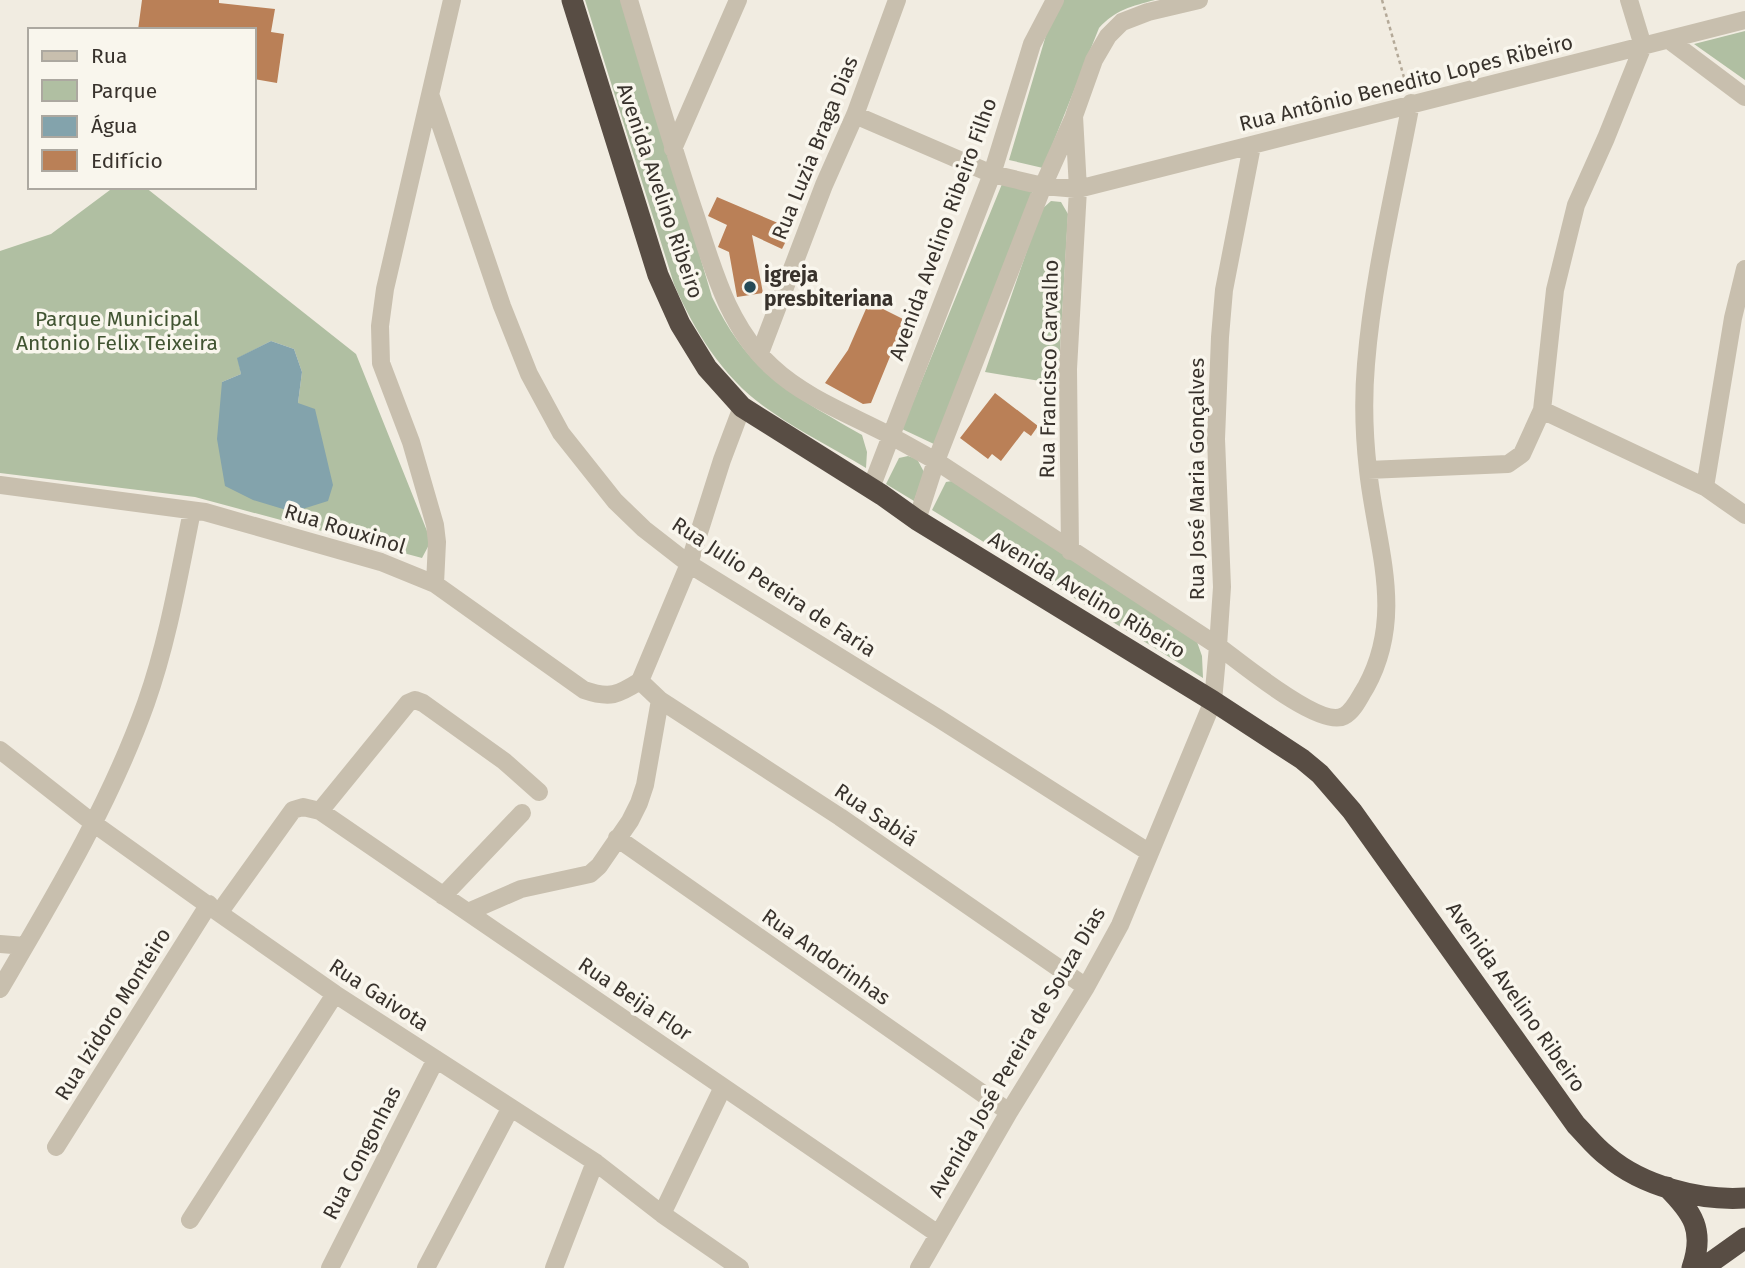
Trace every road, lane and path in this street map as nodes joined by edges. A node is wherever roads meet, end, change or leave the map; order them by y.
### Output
1 (452, 0) edge
2 (572, 0) edge
3 (629, 0) edge
4 (738, 0) edge
5 (897, 0) edge
6 (1055, 0) edge
7 (1199, 0) edge
8 (1382, 0) edge
9 (1629, 0) edge
10 (1745, 20) edge
11 (1669, 40) junction
12 (1643, 46) junction
13 (431, 97) junction
14 (1745, 97) edge
15 (1411, 103) junction
16 (855, 115) junction
17 (1074, 116) junction
18 (1252, 146) junction
19 (673, 149) junction
20 (992, 174) junction
21 (1043, 186) junction
22 (1078, 189) junction
23 (1745, 269) edge
24 (760, 353) junction
25 (741, 407) junction
26 (1542, 410) junction
27 (891, 436) junction
28 (936, 461) junction
29 (1368, 470) junction
30 (0, 485) edge
31 (1705, 487) junction
32 (871, 488) junction
33 (192, 510) junction
34 (1745, 515) edge
35 (917, 520) junction
36 (1070, 551) junction
37 (689, 564) junction
38 (435, 584) junction
39 (1218, 646) junction
40 (640, 681) junction
41 (660, 700) junction
42 (1213, 701) junction
43 (0, 750) edge
44 (539, 792) dead end
45 (311, 809) junction
46 (522, 813) dead end
47 (93, 823) junction
48 (617, 838) junction
49 (1150, 853) junction
50 (443, 897) junction
51 (214, 909) junction
52 (468, 912) junction
53 (0, 944) edge
54 (25, 946) junction
55 (1086, 987) junction
56 (0, 989) edge
57 (335, 994) junction
58 (436, 1059) junction
59 (723, 1087) junction
60 (510, 1109) junction
61 (1009, 1112) junction
62 (56, 1147) dead end
63 (595, 1163) junction
64 (1667, 1186) junction
65 (1745, 1198) edge
66 (662, 1214) junction
67 (190, 1220) dead end
68 (937, 1234) junction
69 (1745, 1238) edge
70 (330, 1268) edge
71 (426, 1268) edge
72 (554, 1268) edge
73 (740, 1268) edge
74 (919, 1268) edge
75 (1692, 1268) edge
76 (1703, 1268) edge

1 - 13 street
2 - 25 highway, Avenida Avelino Ribeiro
3 - 19 street
4 - 19 street
5 - 16 street, Rua Luzia Braga Dias
6 - 20 street, Avenida Avelino Ribeiro Filho
7 - 17 street
8 - 15 path
9 - 12 street
10 - 11 street, Rua Antônio Benedito Lopes Ribeiro
11 - 12 street, Rua Antônio Benedito Lopes Ribeiro
11 - 14 street
12 - 15 street, Rua Antônio Benedito Lopes Ribeiro
12 - 26 street
13 - 37 street, Rua Julio Pereira de Faria
13 - 38 street
15 - 18 street, Rua Antônio Benedito Lopes Ribeiro
15 - 29 street
16 - 20 street, Rua Antônio Benedito Lopes Ribeiro
16 - 24 street, Rua Luzia Braga Dias
17 - 21 street
17 - 22 street
18 - 22 street, Rua Antônio Benedito Lopes Ribeiro
18 - 39 street, Rua José Maria Gonçalves
19 - 24 street
20 - 21 street, Rua Antônio Benedito Lopes Ribeiro
20 - 27 street, Avenida Avelino Ribeiro Filho
21 - 22 street, Rua Antônio Benedito Lopes Ribeiro
21 - 28 street
22 - 36 street, Rua Francisco Carvalho
23 - 31 street
24 - 27 street
25 - 32 highway, Avenida Avelino Ribeiro
25 - 37 street
26 - 29 street
26 - 31 street
27 - 28 street
27 - 32 street, Avenida Avelino Ribeiro Filho
28 - 35 street
28 - 36 street
29 - 39 street
30 - 33 street, Rua Rouxinol
31 - 34 street
32 - 35 highway, Avenida Avelino Ribeiro
33 - 38 street, Rua Rouxinol
33 - 47 street
35 - 42 highway, Avenida Avelino Ribeiro
36 - 39 street
37 - 40 street
37 - 49 street, Rua Julio Pereira de Faria
38 - 40 street, Rua Rouxinol
39 - 42 street, Rua José Maria Gonçalves
40 - 41 street, Rua Sabiá
41 - 48 street
41 - 55 street, Rua Sabiá
42 - 49 street, Avenida José Pereira de Souza Dias
42 - 64 highway, Avenida Avelino Ribeiro
43 - 47 street, Rua Gaivota
44 - 45 street, Rua Izidoro Monteiro
45 - 50 street, Rua Beija Flor
45 - 51 street, Rua Izidoro Monteiro
46 - 50 street
47 - 51 street, Rua Gaivota
47 - 54 street
48 - 52 street
48 - 61 street, Rua Andorinhas
49 - 55 street, Avenida José Pereira de Souza Dias
50 - 52 street, Rua Beija Flor
51 - 57 street, Rua Gaivota
51 - 62 street, Rua Izidoro Monteiro
52 - 59 street, Rua Beija Flor
53 - 54 street
54 - 56 street
55 - 61 street, Avenida José Pereira de Souza Dias
57 - 58 street, Rua Gaivota
57 - 67 street
58 - 60 street, Rua Gaivota
58 - 70 street, Rua Congonhas
59 - 66 street
59 - 68 street, Rua Beija Flor
60 - 63 street, Rua Gaivota
60 - 71 street
61 - 68 street, Avenida José Pereira de Souza Dias
63 - 66 street, Rua Gaivota
63 - 72 street
64 - 65 highway, Avenida Avelino Ribeiro
64 - 75 highway
66 - 73 street, Rua Gaivota
68 - 74 street, Avenida José Pereira de Souza Dias
69 - 76 highway

